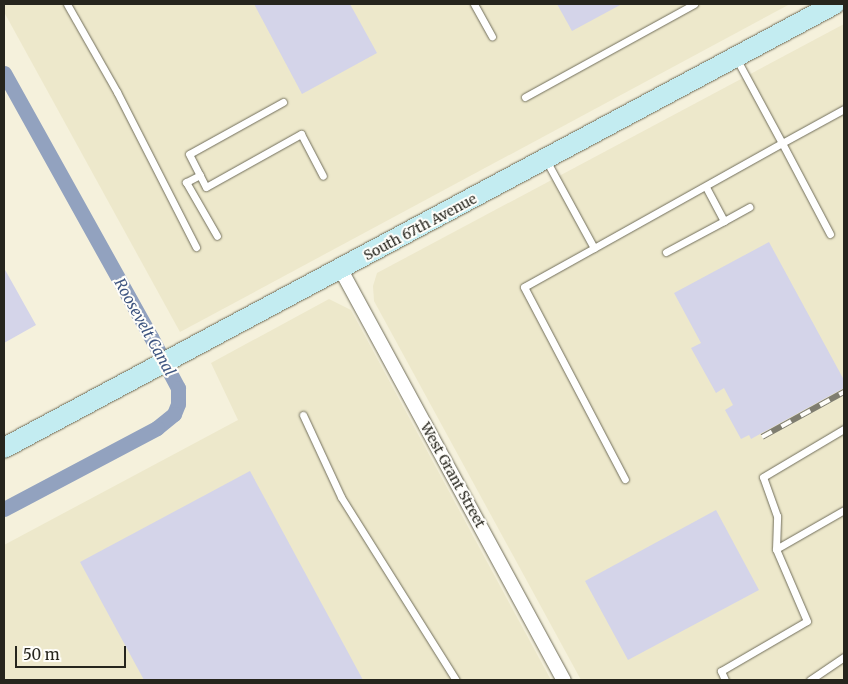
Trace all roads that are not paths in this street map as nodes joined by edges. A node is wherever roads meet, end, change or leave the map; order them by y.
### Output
1 (67, 4) edge
2 (474, 4) edge
3 (694, 4) edge
4 (835, 4) edge
5 (492, 36) dead end
6 (735, 57) junction
7 (525, 97) dead end
8 (283, 102) dead end
9 (844, 109) edge
10 (782, 142) junction
11 (546, 159) junction
12 (200, 175) junction
13 (323, 176) dead end
14 (706, 186) junction
15 (749, 207) dead end
16 (724, 221) junction
17 (830, 234) dead end
18 (217, 236) dead end
19 (196, 247) dead end
20 (594, 248) junction
21 (666, 252) dead end
22 (341, 270) junction
23 (303, 415) dead end
24 (844, 429) edge
25 (4, 448) edge
26 (625, 479) dead end
27 (844, 510) edge
28 (776, 549) junction
29 (844, 658) edge
30 (456, 680) edge
31 (564, 680) edge
32 (725, 680) edge
33 (810, 680) edge

1 - 19 lane
2 - 5 lane
3 - 7 lane
4 - 6 main road, South 67th Avenue
6 - 10 lane
6 - 11 main road, South 67th Avenue
8 - 12 lane
9 - 10 lane
10 - 14 lane
10 - 17 lane
11 - 20 lane
11 - 22 main road, South 67th Avenue
12 - 13 lane
12 - 18 lane
14 - 16 lane
14 - 20 lane
15 - 16 lane
16 - 21 lane
20 - 26 lane
22 - 25 main road, South 67th Avenue
22 - 31 street, West Grant Street
23 - 30 lane
24 - 28 lane
27 - 28 lane
28 - 32 lane
29 - 33 lane

